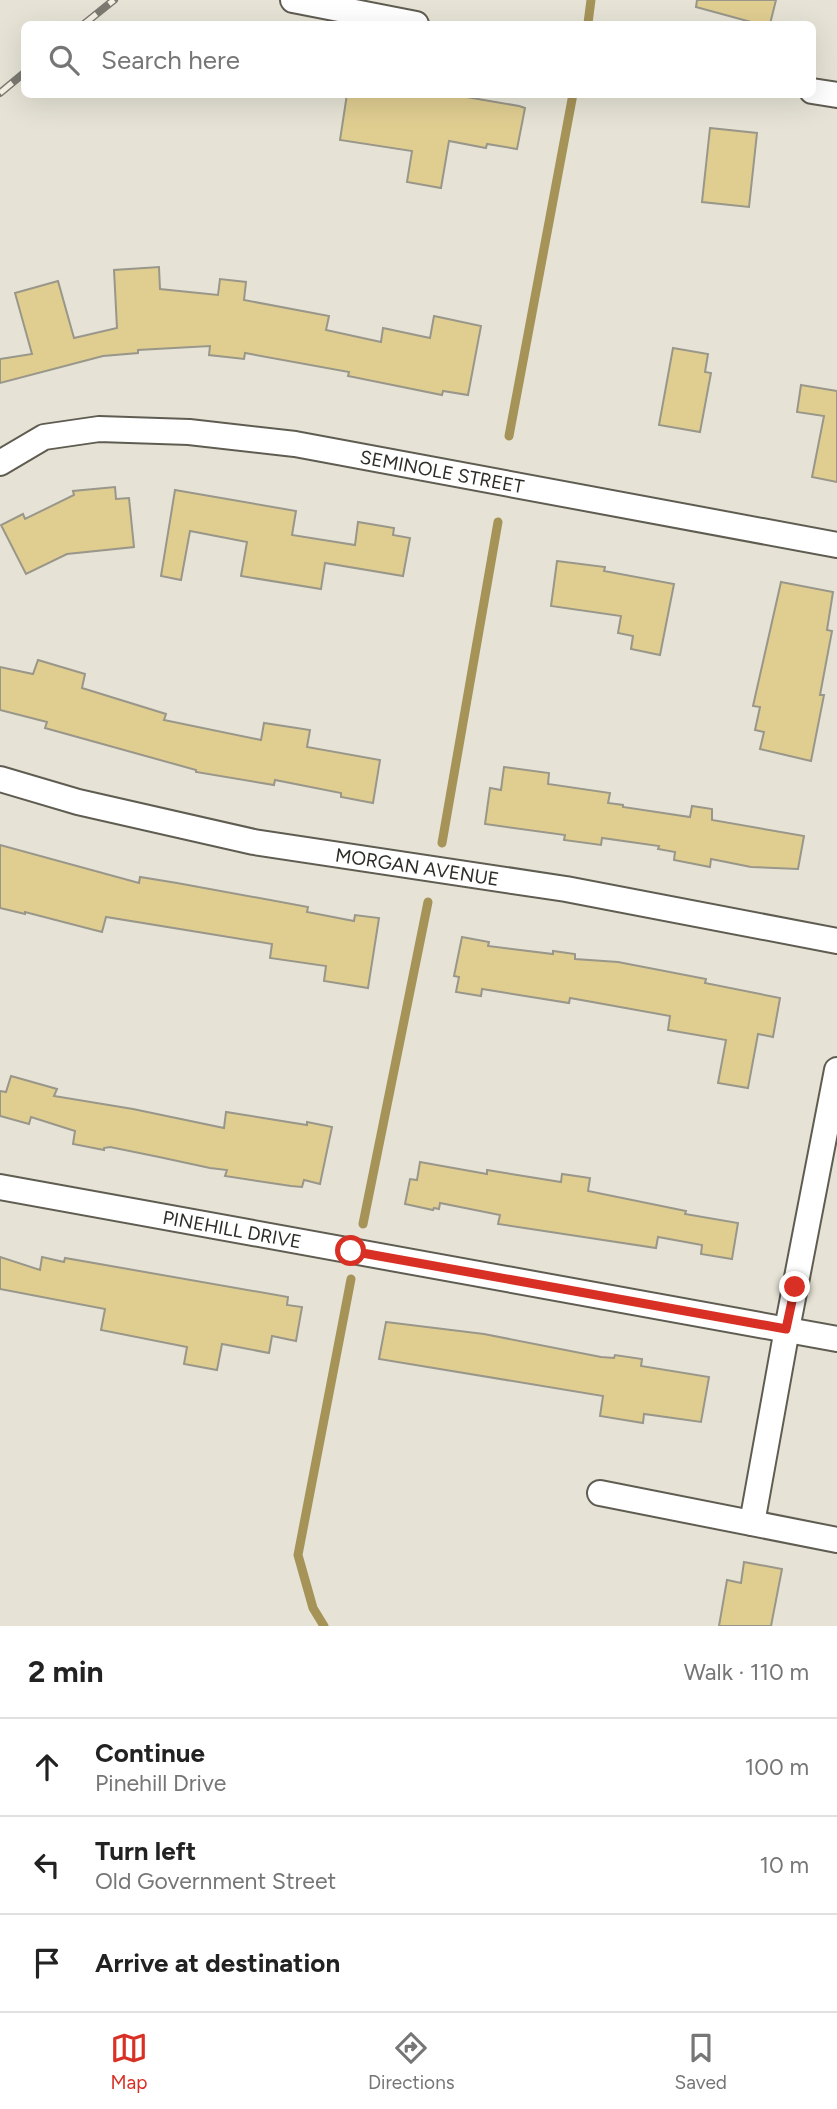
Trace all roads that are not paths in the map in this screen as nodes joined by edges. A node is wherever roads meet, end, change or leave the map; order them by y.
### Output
1 (293, 0) edge
2 (401, 21) edge
3 (816, 92) edge
4 (837, 95) edge
5 (0, 463) edge
6 (837, 545) edge
7 (0, 779) edge
8 (837, 941) edge
9 (837, 1070) edge
10 (0, 1187) edge
11 (786, 1329) junction
12 (837, 1339) edge
13 (600, 1493) dead end
14 (752, 1523) junction
15 (837, 1540) edge

1 - 2 street
3 - 4 street
5 - 6 street, SEMINOLE STREET
7 - 8 street, MORGAN AVENUE
9 - 11 street
10 - 11 street, PINEHILL DRIVE
11 - 12 street, PINEHILL DRIVE
11 - 14 street
13 - 14 street
14 - 15 street

